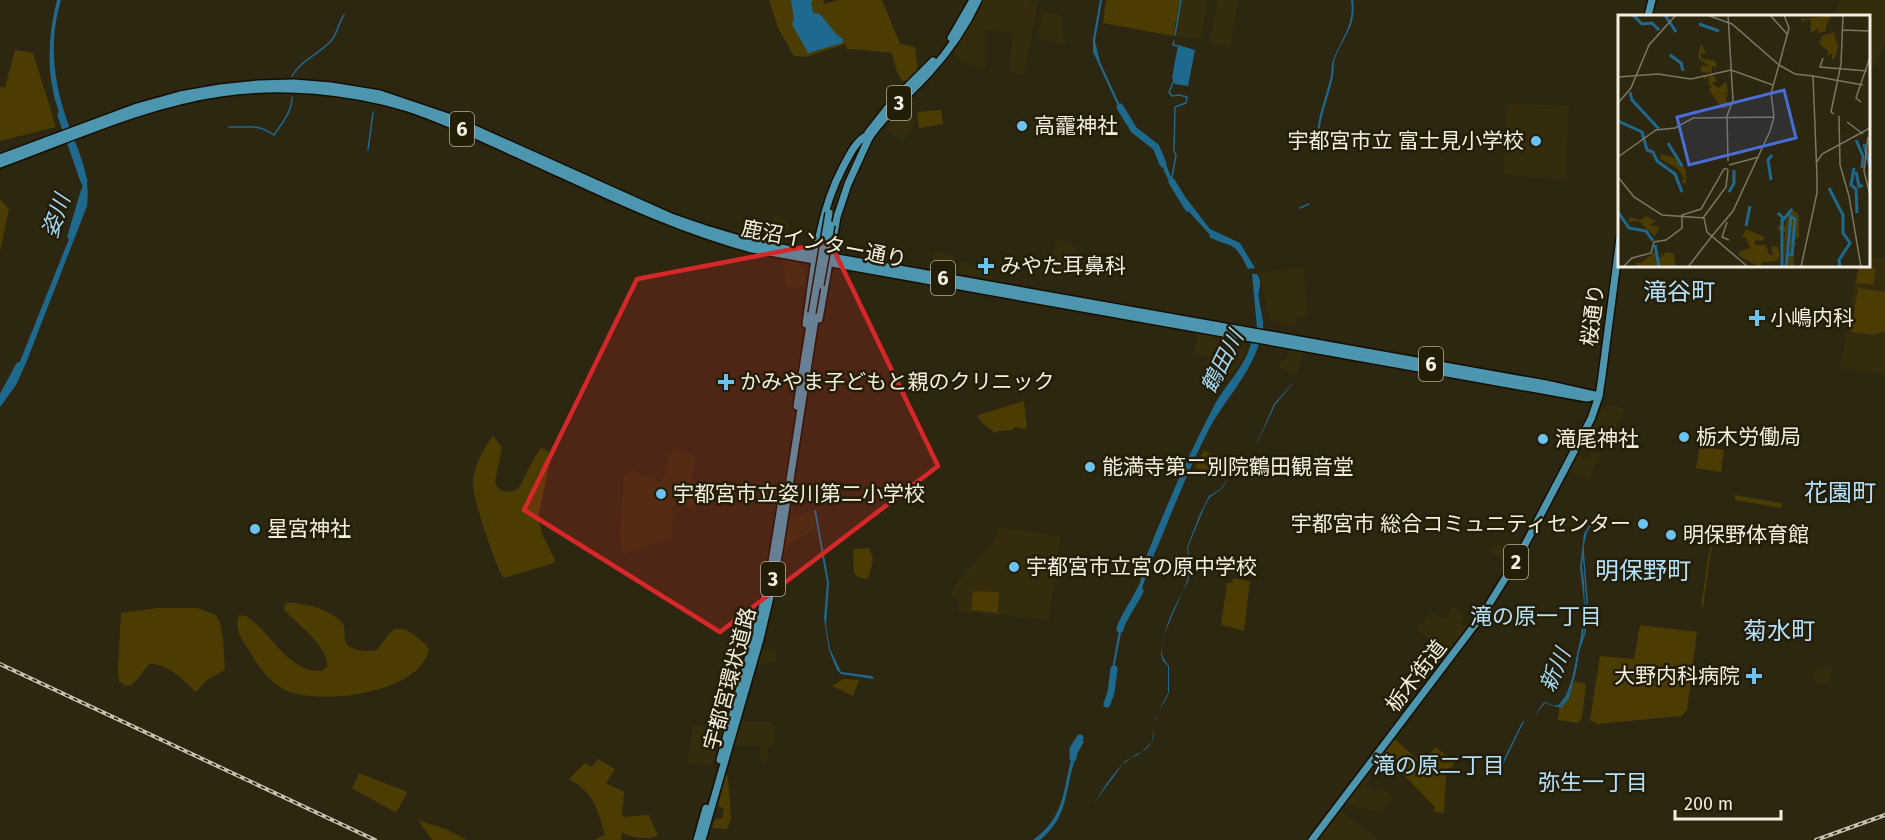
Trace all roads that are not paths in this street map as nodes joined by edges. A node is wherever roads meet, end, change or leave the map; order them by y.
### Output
1 (973, 0) edge
2 (978, 0) edge
3 (1652, 0) edge
4 (1648, 15) edge
5 (867, 137) junction
6 (61, 139) junction
7 (0, 158) edge
8 (0, 164) edge
9 (1618, 253) edge
10 (815, 258) junction
11 (828, 261) junction
12 (1599, 396) junction
13 (799, 406) junction
14 (697, 840) edge
15 (702, 840) edge
16 (1312, 840) edge

1 - 5 main road, 3
2 - 5 main road, 3
3 - 4 main road
5 - 10 main road, 3
5 - 11 main road, 3
5 - 13 main road, 宇都宮環状道路 / 3, bridge
6 - 7 main road, 6
6 - 8 main road, 6
6 - 10 main road, 鹿沼インター通り / 6
9 - 12 main road, 桜通り / 2
10 - 11 main road, 鹿沼インター通り / 6
10 - 13 main road, 3
11 - 12 main road, 鹿沼インター通り / 6
11 - 13 main road, 3
12 - 16 main road, 栃木街道 / 2
13 - 14 main road, 宇都宮環状道路 / 3
13 - 15 main road, 宇都宮環状道路 / 3

